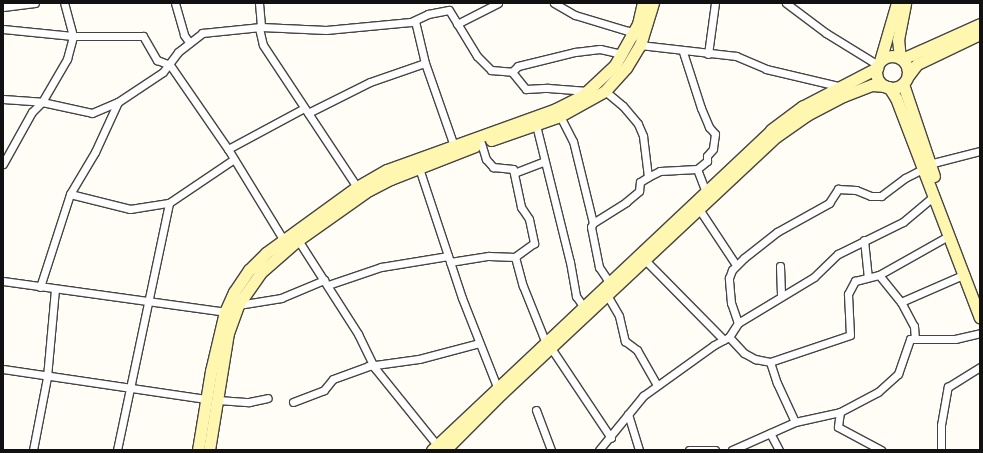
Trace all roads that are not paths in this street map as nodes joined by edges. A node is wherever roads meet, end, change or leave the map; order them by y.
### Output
1 (35, 3) edge
2 (64, 3) edge
3 (176, 3) edge
4 (259, 3) edge
5 (498, 3) edge
6 (554, 3) edge
7 (643, 3) edge
8 (653, 3) edge
9 (715, 3) edge
10 (786, 3) edge
11 (897, 3) edge
12 (905, 3) edge
13 (3, 8) edge
14 (415, 21) junction
15 (457, 24) junction
16 (980, 24) edge
17 (260, 28) junction
18 (3, 29) edge
19 (73, 36) junction
20 (979, 37) edge
21 (636, 41) junction
22 (189, 42) junction
23 (683, 52) junction
24 (622, 54) junction
25 (708, 54) junction
26 (901, 58) junction
27 (425, 63) junction
28 (170, 65) junction
29 (878, 65) junction
30 (512, 72) junction
31 (905, 80) junction
32 (838, 86) junction
33 (887, 86) junction
34 (588, 91) junction
35 (605, 91) junction
36 (3, 99) edge
37 (42, 102) junction
38 (118, 102) junction
39 (306, 111) junction
40 (560, 116) junction
41 (536, 125) junction
42 (481, 143) junction
43 (454, 146) junction
44 (228, 149) junction
45 (980, 151) edge
46 (234, 159) junction
47 (543, 162) junction
48 (3, 164) edge
49 (926, 166) junction
50 (419, 168) junction
51 (697, 169) junction
52 (514, 173) junction
53 (648, 177) junction
54 (358, 187) junction
55 (706, 192) junction
56 (70, 194) junction
57 (934, 196) junction
58 (169, 203) junction
59 (699, 209) junction
60 (593, 223) junction
61 (950, 235) junction
62 (283, 239) junction
63 (298, 240) junction
64 (864, 240) junction
65 (515, 257) junction
66 (449, 259) junction
67 (645, 260) junction
68 (736, 265) junction
69 (780, 266) dead end
70 (965, 274) junction
71 (879, 275) junction
72 (868, 277) junction
73 (3, 281) edge
74 (326, 282) junction
75 (609, 282) junction
76 (40, 287) junction
77 (55, 289) junction
78 (607, 295) junction
79 (781, 296) junction
80 (980, 298) edge
81 (146, 302) junction
82 (901, 302) junction
83 (238, 305) junction
84 (583, 306) junction
85 (225, 312) junction
86 (980, 318) edge
87 (738, 323) junction
88 (980, 333) edge
89 (726, 338) junction
90 (914, 339) junction
91 (479, 343) junction
92 (548, 345) junction
93 (770, 362) junction
94 (374, 367) junction
95 (980, 367) edge
96 (3, 369) edge
97 (47, 377) junction
98 (657, 385) junction
99 (497, 387) junction
100 (128, 388) junction
101 (268, 398) dead end
102 (206, 399) junction
103 (218, 400) junction
104 (293, 402) dead end
105 (536, 410) dead end
106 (840, 412) junction
107 (628, 414) junction
108 (796, 422) junction
109 (770, 433) junction
110 (611, 438) junction
111 (438, 448) edge
112 (33, 450) edge
113 (117, 450) edge
114 (198, 450) edge
115 (209, 450) edge
116 (551, 450) edge
117 (599, 450) edge
118 (639, 450) edge
119 (689, 450) edge
120 (715, 450) edge
121 (732, 450) edge
122 (779, 450) edge
123 (881, 450) edge
124 (941, 450) edge

1 - 13 street
2 - 19 street
3 - 22 street
4 - 17 street
5 - 15 street
6 - 21 street
7 - 21 main road
8 - 21 main road
9 - 25 street
10 - 29 street
11 - 29 main road
12 - 26 main road
14 - 15 street
14 - 17 street
14 - 27 street
15 - 30 street
16 - 26 main road
17 - 22 street
17 - 39 street
18 - 19 street
19 - 28 street
19 - 37 street
20 - 31 main road
21 - 23 street
21 - 24 main road
21 - 35 main road
22 - 28 street
23 - 25 street
23 - 51 street
24 - 30 street
24 - 34 main road
25 - 32 street
26 - 29 main road
26 - 31 main road
27 - 39 street
27 - 43 street
28 - 38 street
28 - 44 street
29 - 32 main road
29 - 33 main road
30 - 34 street
31 - 33 main road
31 - 49 main road
32 - 55 main road
33 - 49 main road
33 - 59 main road
34 - 43 main road
35 - 40 main road
35 - 53 street
36 - 37 street
37 - 38 street
37 - 48 street
38 - 56 street
39 - 44 street
39 - 54 street
40 - 41 main road
40 - 60 street
41 - 42 main road
41 - 47 street
42 - 50 main road
42 - 52 street
43 - 54 main road
44 - 46 street
45 - 49 street
46 - 58 street
46 - 62 street
47 - 52 street
47 - 84 street
49 - 57 main road
49 - 68 street
49 - 80 main road
50 - 63 main road
50 - 66 street
51 - 53 street
51 - 55 street
52 - 65 street
53 - 60 street
54 - 62 main road
55 - 75 main road
56 - 58 street
56 - 76 street
57 - 61 main road
57 - 64 street
58 - 81 street
59 - 67 main road
59 - 68 street
60 - 75 street
61 - 70 main road
61 - 71 street
62 - 85 main road
63 - 74 street
63 - 83 main road
64 - 72 street
64 - 79 street
65 - 66 street
65 - 92 street
66 - 74 street
66 - 91 street
67 - 78 main road
67 - 89 street
68 - 87 street
69 - 79 street
70 - 82 street
70 - 86 main road
71 - 72 street
71 - 82 street
72 - 93 street
73 - 76 street
74 - 83 street
74 - 94 street
75 - 84 main road
76 - 77 street
77 - 81 street
77 - 97 street
78 - 92 main road
78 - 98 street
79 - 87 street
81 - 85 street
81 - 100 street
82 - 90 street
83 - 103 main road
84 - 92 main road
85 - 102 main road
87 - 89 street
88 - 90 street
89 - 93 street
89 - 98 street
90 - 106 street
91 - 94 street
91 - 99 street
92 - 99 main road
92 - 110 street
92 - 111 main road
93 - 108 street
94 - 104 street
94 - 111 street
95 - 124 street
96 - 97 street
97 - 100 street
97 - 112 street
98 - 107 street
99 - 111 main road
100 - 102 street
100 - 113 street
101 - 103 street
102 - 114 main road
103 - 115 main road
105 - 116 street
106 - 108 street
106 - 123 street
107 - 110 street
107 - 118 street
108 - 109 street
109 - 121 street
109 - 122 street
110 - 117 street
119 - 120 street

